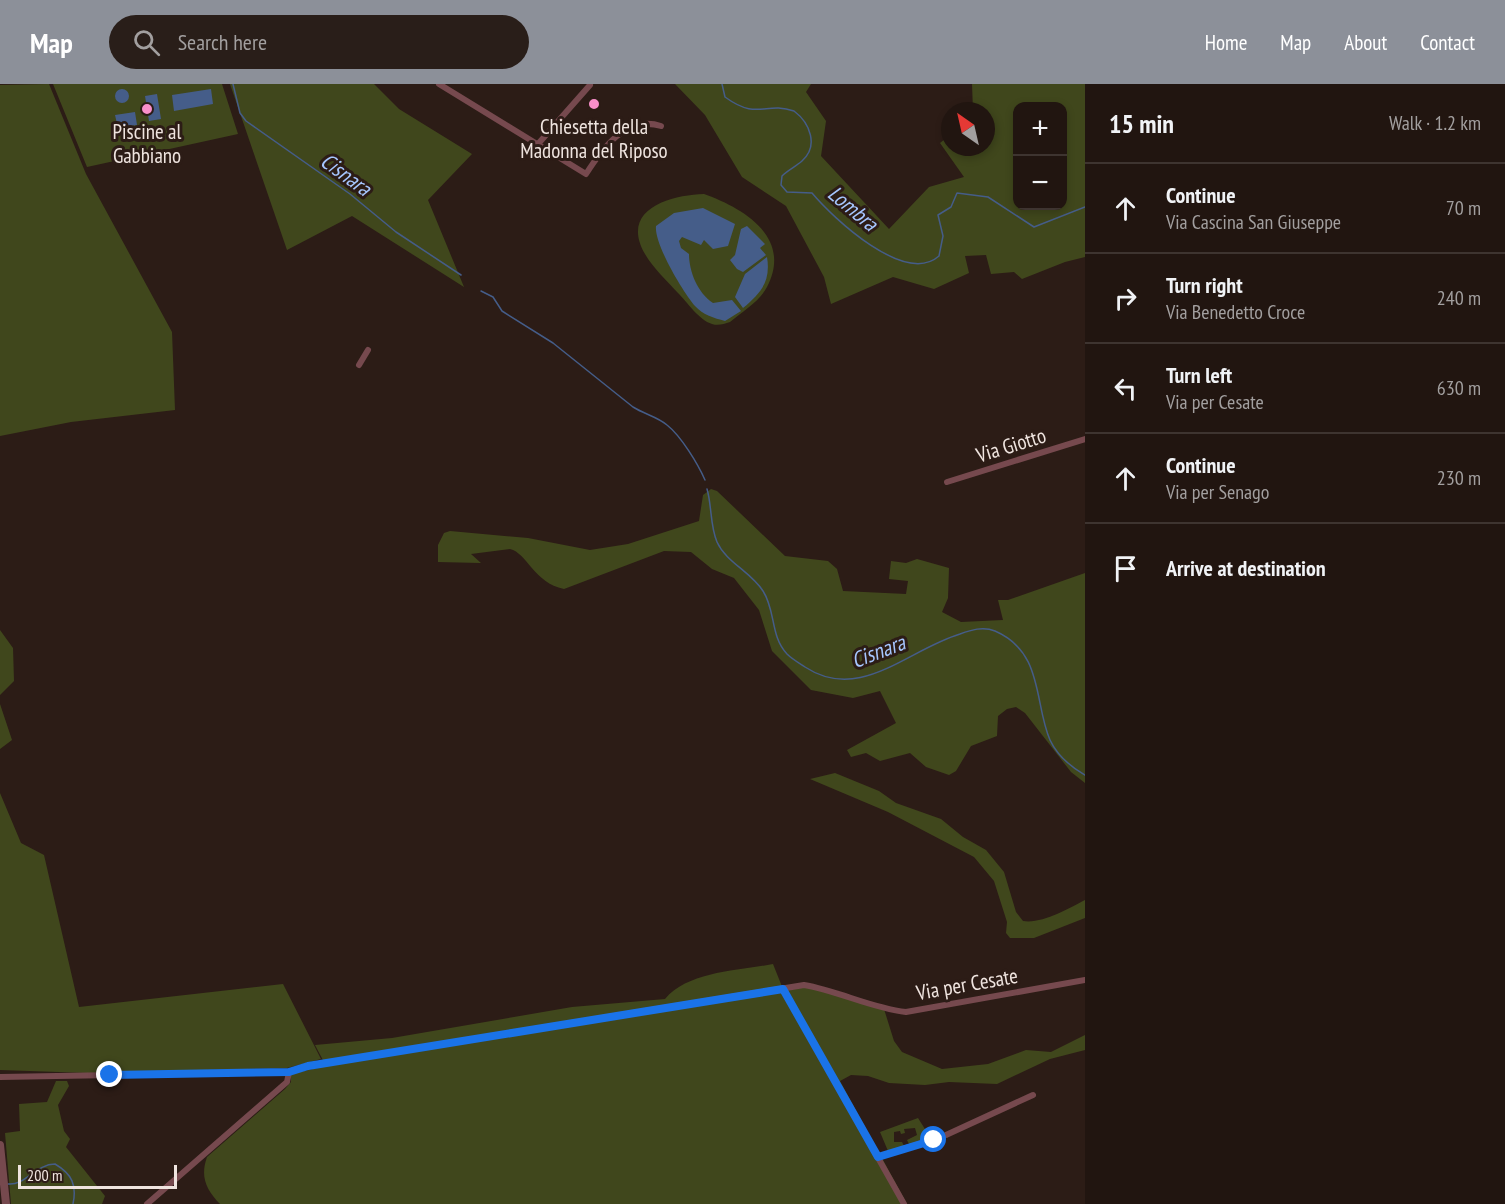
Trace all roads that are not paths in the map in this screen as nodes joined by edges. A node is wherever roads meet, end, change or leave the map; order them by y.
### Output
1 (439, 84) edge
2 (590, 85) edge
3 (661, 126) dead end
4 (538, 144) junction
5 (368, 350) dead end
6 (359, 365) dead end
7 (1085, 439) edge
8 (947, 482) dead end
9 (1085, 980) edge
10 (783, 989) junction
11 (289, 1072) junction
12 (0, 1078) edge
13 (1033, 1095) dead end
14 (0, 1145) edge
15 (878, 1157) junction
16 (6, 1204) edge
17 (147, 1204) edge
18 (904, 1204) edge

1 - 4 street
2 - 4 street
3 - 4 street
5 - 6 street
7 - 8 street, Via Giotto
9 - 10 street, Via per Cesate
10 - 11 street, Via per Cesate
10 - 15 street
11 - 12 street, Via per Cesate
11 - 17 street
13 - 15 street
14 - 16 street
15 - 18 street

